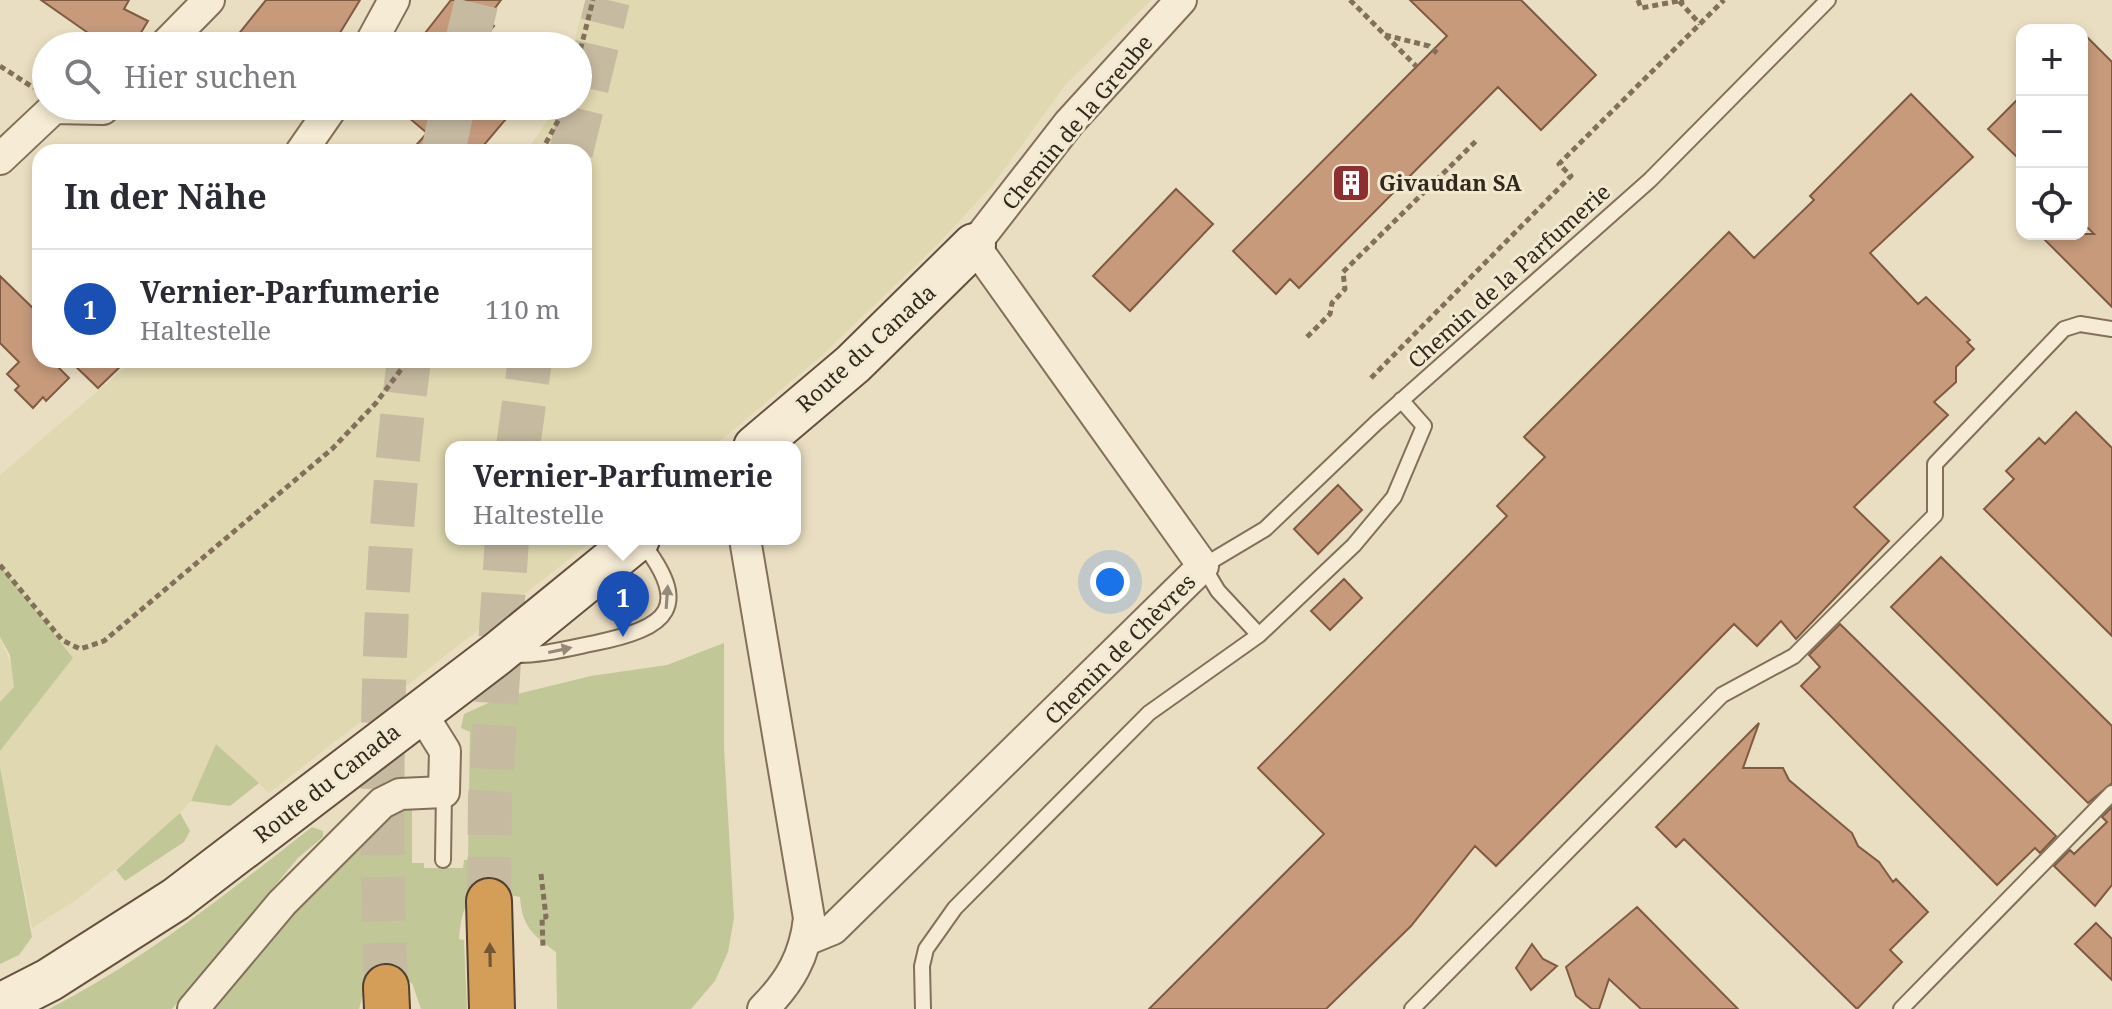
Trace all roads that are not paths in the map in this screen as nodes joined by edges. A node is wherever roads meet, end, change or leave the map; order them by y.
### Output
1 (209, 0) edge
2 (394, 0) edge
3 (1181, 0) edge
4 (1828, 0) edge
5 (178, 32) edge
6 (377, 32) edge
7 (41, 120) edge
8 (323, 120) edge
9 (307, 144) edge
10 (0, 159) edge
11 (974, 245) junction
12 (2112, 329) edge
13 (1401, 400) junction
14 (762, 441) edge
15 (632, 545) edge
16 (643, 545) edge
17 (746, 545) edge
18 (1203, 566) junction
19 (1259, 635) junction
20 (497, 654) junction
21 (420, 711) junction
22 (444, 792) junction
23 (2112, 793) edge
24 (443, 860) dead end
25 (489, 901) tunnel mouth
26 (806, 940) junction
27 (0, 1005) edge
28 (193, 1009) edge
29 (492, 1009) edge
30 (763, 1009) edge
31 (923, 1009) edge
32 (1412, 1009) edge
33 (1901, 1009) edge

1 - 5 street
2 - 6 street
3 - 11 street, Chemin de la Greube
4 - 13 lane, Chemin de la Parfumerie
7 - 10 street
8 - 9 street
11 - 14 street, Route du Canada
11 - 18 street, Chemin de Chèvres
12 - 32 lane
13 - 18 lane, Chemin de la Parfumerie
13 - 19 lane
15 - 20 street, Route du Canada
20 -> 16 lane
17 - 26 street
18 - 19 lane
18 - 26 street, Chemin de Chèvres
19 - 31 lane
20 - 21 street, Route du Canada
21 - 22 street
21 - 27 street, Route du Canada
22 - 24 lane
22 - 28 street
23 - 33 lane
29 -> 25 highway
26 - 30 street

